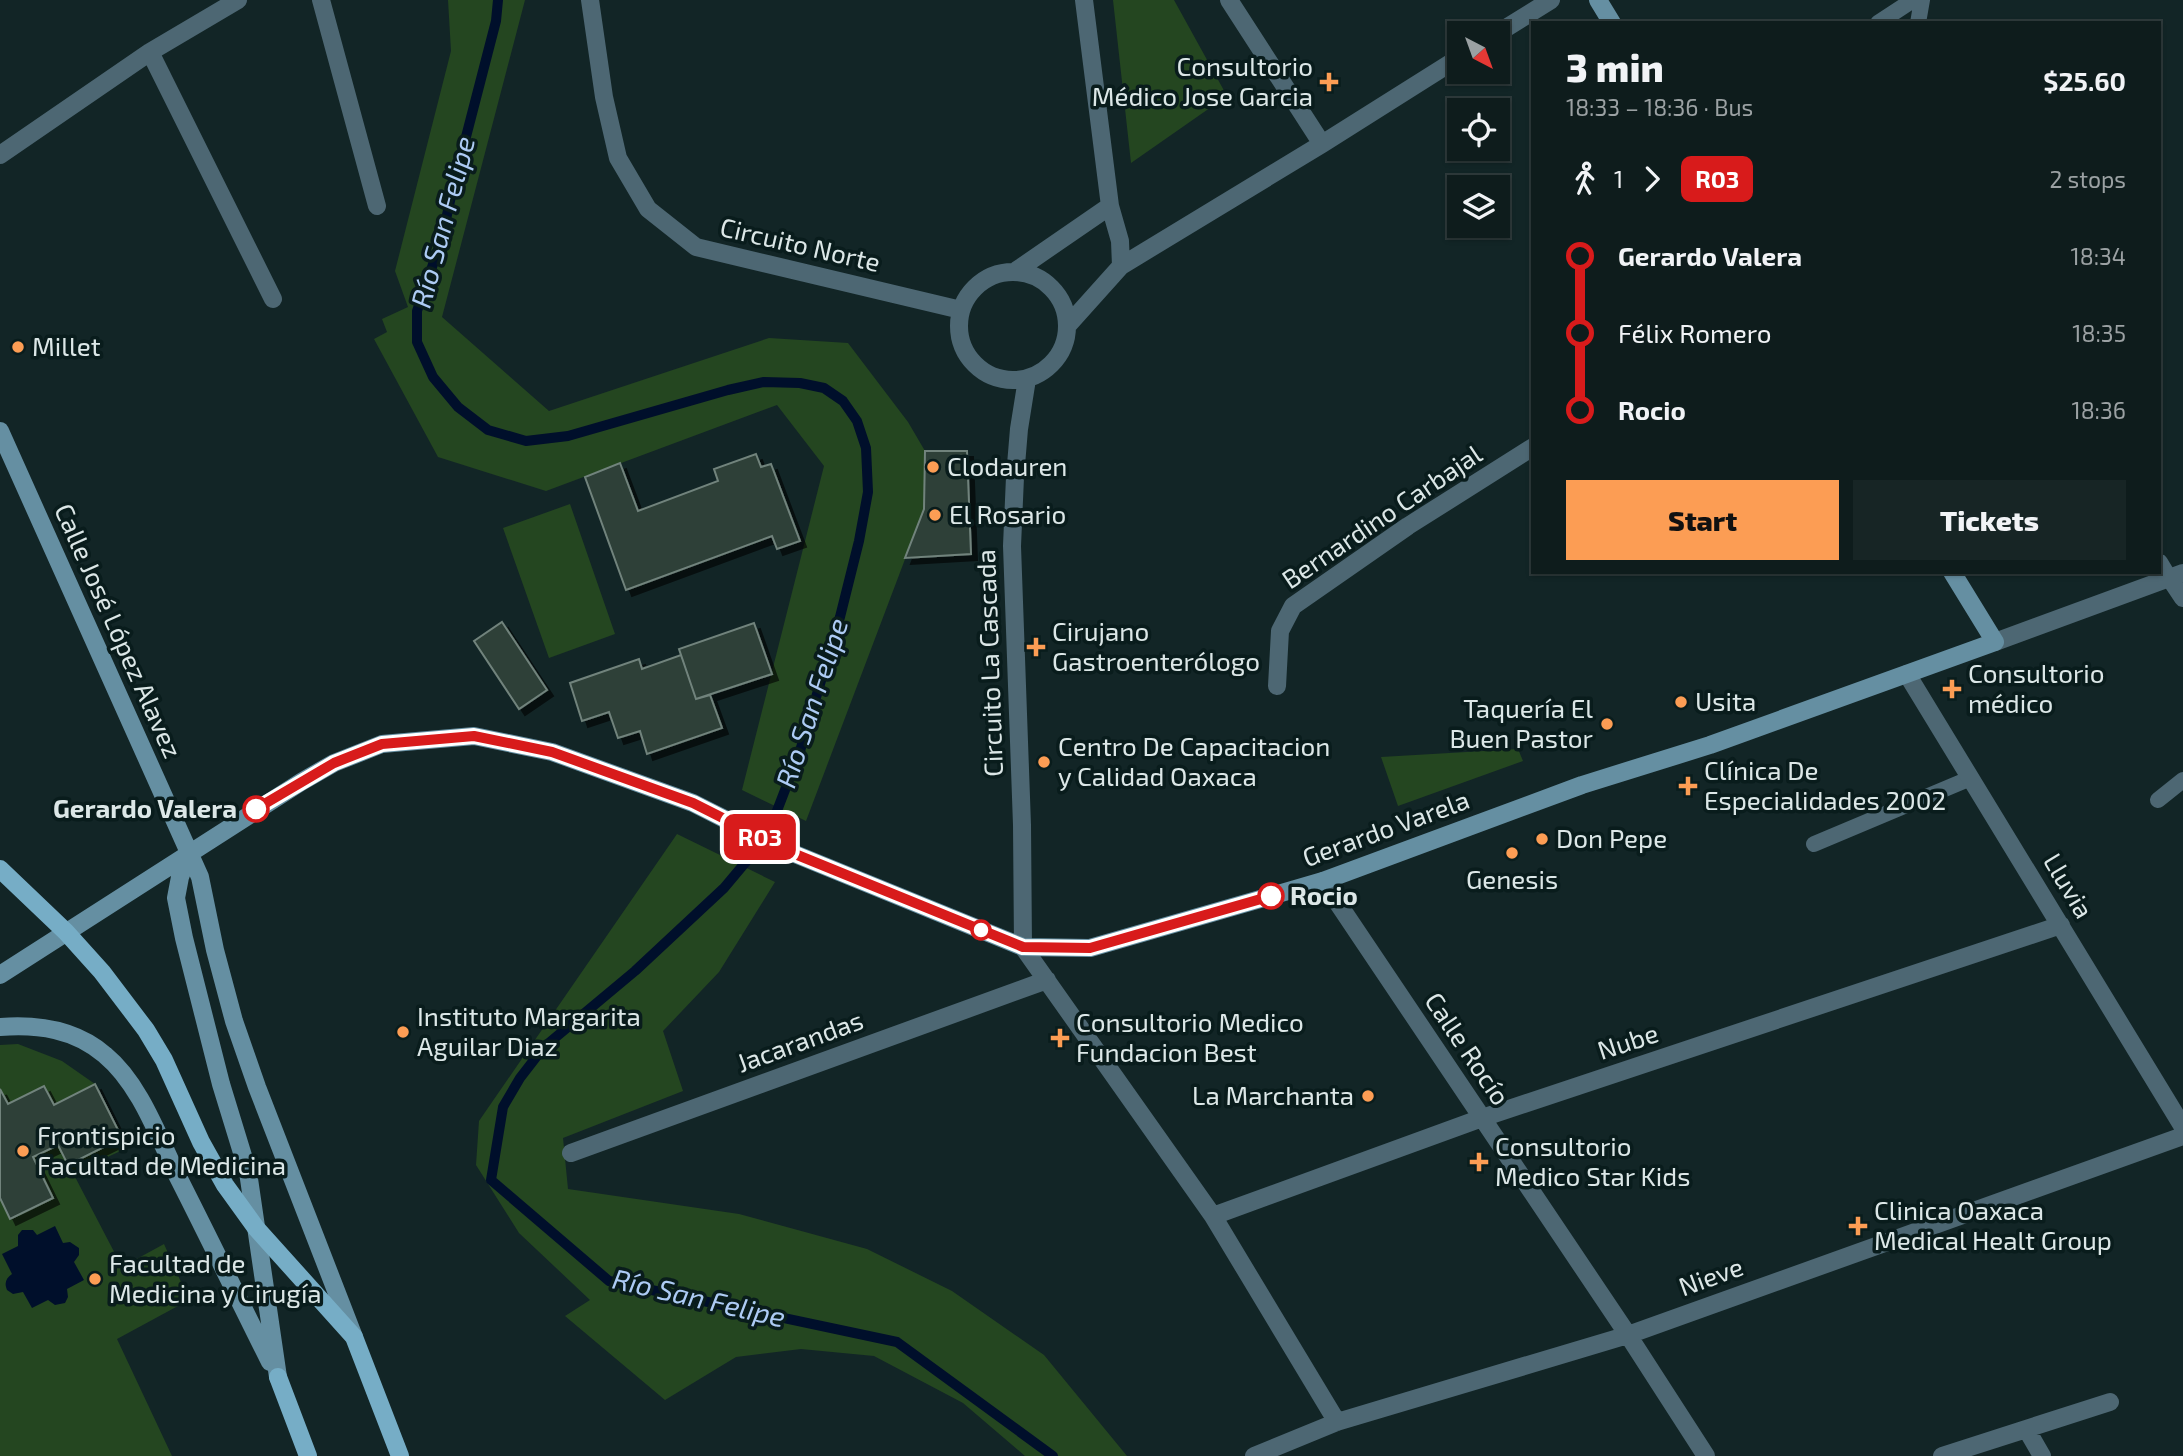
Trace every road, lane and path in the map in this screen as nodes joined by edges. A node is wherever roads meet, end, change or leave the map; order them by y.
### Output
1 (239, 0) edge
2 (321, 0) edge
3 (590, 0) edge
4 (1084, 0) edge
5 (1229, 0) edge
6 (1551, 0) edge
7 (1598, 0) edge
8 (1913, 0) edge
9 (1922, 0) edge
10 (1611, 21) edge
11 (1881, 21) edge
12 (1918, 21) edge
13 (1510, 26) edge
14 (150, 52) junction
15 (1447, 65) edge
16 (1322, 144) junction
17 (0, 155) edge
18 (377, 206) dead end
19 (1110, 206) junction
20 (1121, 265) junction
21 (1017, 270) junction
22 (272, 299) dead end
23 (961, 310) junction
24 (1069, 324) junction
25 (1027, 379) junction
26 (0, 431) edge
27 (1531, 448) edge
28 (2171, 571) edge
29 (1953, 574) edge
30 (2183, 598) edge
31 (1995, 642) junction
32 (1907, 674) junction
33 (1277, 685) dead end
34 (1971, 778) junction
35 (2183, 780) edge
36 (2158, 800) dead end
37 (1814, 844) dead end
38 (189, 852) junction
39 (0, 869) edge
40 (1323, 881) junction
41 (2061, 925) junction
42 (66, 932) junction
43 (1023, 947) junction
44 (0, 975) edge
45 (1047, 981) junction
46 (0, 1027) edge
47 (1482, 1118) junction
48 (2183, 1127) edge
49 (2183, 1136) edge
50 (571, 1153) dead end
51 (1213, 1216) junction
52 (256, 1228) junction
53 (1628, 1335) junction
54 (354, 1337) junction
55 (278, 1377) junction
56 (2110, 1402) dead end
57 (1337, 1422) junction
58 (2027, 1430) junction
59 (308, 1456) edge
60 (400, 1456) edge
61 (1254, 1456) edge
62 (1706, 1456) edge
63 (1942, 1456) edge
64 (2042, 1456) edge

1 - 14 street
2 - 18 street
3 - 23 street, Circuito Norte
4 - 19 street
5 - 16 street
6 - 13 street
7 - 10 main road
8 - 11 lane
9 - 12 lane
14 - 17 street
14 - 22 street
15 - 16 street
16 - 20 street
19 - 20 street
19 - 21 street
20 - 24 street
21 - 23 street
21 - 24 street
23 - 25 street
24 - 25 street
25 - 43 street, Circuito La Cascada
26 - 38 main road, Calle José López Alavez
27 - 33 street, Bernardino Carbajal
28 - 30 street
28 - 31 street
29 - 31 main road
31 - 32 main road, Gerardo Varela
32 - 34 street, Lluvia
32 - 40 main road, Gerardo Varela
34 - 37 lane
34 - 41 street, Lluvia
35 - 36 lane
38 - 42 main road
38 - 43 main road, Gerardo Varela
38 - 52 main road
38 - 54 main road, Calle José López Alavez
39 - 42 main road
40 - 43 main road, Gerardo Varela
40 - 47 street, Calle Rocío
41 - 47 street, Nube
41 - 48 street, Lluvia
42 - 44 main road
42 - 52 main road
43 - 45 street
45 - 50 street, Jacarandas
45 - 51 street
46 - 55 main road
47 - 51 street, Nube
47 - 53 street, Calle Rocío
49 - 53 street, Nieve
51 - 57 street
52 - 54 main road
52 - 55 main road
53 - 57 street, Nieve
53 - 62 street, Calle Rocío
54 - 60 main road
55 - 59 main road
56 - 58 street
57 - 61 street, Nieve
58 - 63 street
58 - 64 street

